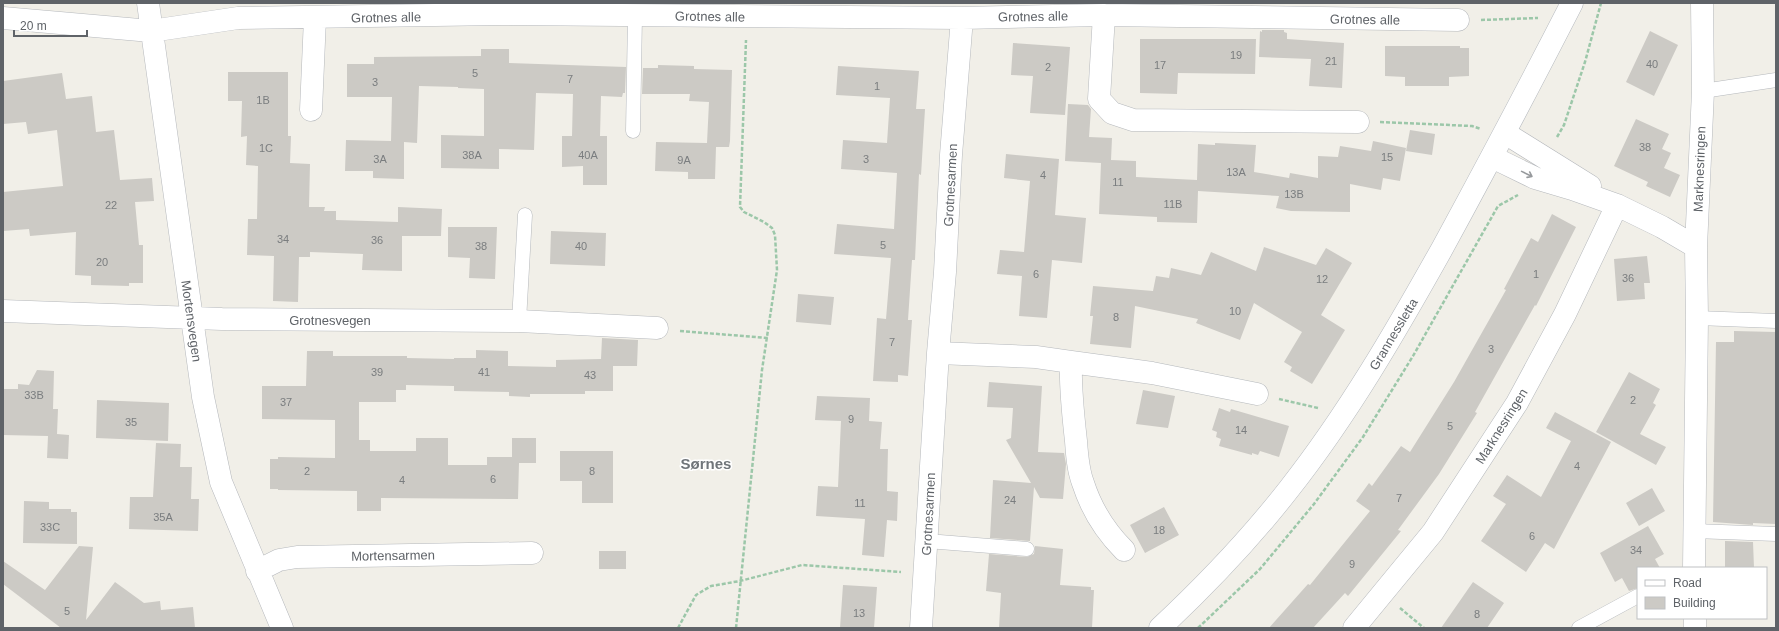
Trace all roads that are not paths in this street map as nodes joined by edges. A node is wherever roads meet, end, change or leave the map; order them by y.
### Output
1 (148, 3) edge
2 (1572, 3) edge
3 (1702, 3) edge
4 (501, 9) edge
5 (315, 11) edge
6 (1104, 15) junction
7 (635, 16) junction
8 (3, 18) edge
9 (962, 18) junction
10 (1458, 20) road end
11 (151, 31) junction
12 (1776, 80) edge
13 (1703, 91) junction
14 (311, 110) dead end
15 (1358, 122) road end
16 (633, 131) dead end
17 (1495, 132) junction
18 (1492, 157) junction
19 (1617, 205) junction
20 (525, 215) dead end
21 (1696, 247) junction
22 (3, 311) edge
23 (192, 318) junction
24 (1697, 318) junction
25 (519, 321) junction
26 (1776, 321) edge
27 (657, 328) road end
28 (938, 352) junction
29 (1071, 362) junction
30 (1257, 394) road end
31 (1694, 531) junction
32 (1776, 534) edge
33 (927, 541) junction
34 (1027, 549) dead end
35 (1124, 550) dead end
36 (532, 553) dead end
37 (1692, 567) edge
38 (258, 571) junction
39 (1637, 597) edge
40 (282, 628) edge
41 (922, 628) edge
42 (1160, 628) edge
43 (1354, 628) edge
44 (1580, 628) edge

1 - 11 street, Mortensvegen
2 - 17 street, Grannessletta
3 - 13 street, Marknesringen
4 - 5 street, Grotnes alle
4 - 7 street, Grotnes alle
5 - 11 street, Grotnes alle
5 - 14 street
6 - 9 street, Grotnes alle
6 - 10 street, Grotnes alle
6 - 15 street
7 - 9 street, Grotnes alle
7 - 16 lane
8 - 11 street
9 - 28 street, Grotnesarmen
11 - 23 street, Mortensvegen
12 - 13 lane
13 - 21 street, Marknesringen
17 - 18 street, Grannessletta
17 - 19 street
18 -> 19 street
18 - 42 street, Grannessletta
19 - 21 street
19 - 43 street, Marknesringen
20 - 25 lane
21 - 24 street, Marknesringen
22 - 23 street, Grotnesvegen
23 - 25 street, Grotnesvegen
23 - 38 street, Mortensvegen
24 - 26 lane
24 - 31 street, Marknesringen
25 - 27 street, Grotnesvegen
28 - 29 street
28 - 33 street, Grotnesarmen
29 - 30 street
29 - 35 street
31 - 32 lane
31 - 37 street, Marknesringen
33 - 34 lane
33 - 41 street, Grotnesarmen
36 - 38 street, Mortensarmen
38 - 40 street, Mortensvegen
39 - 44 lane

